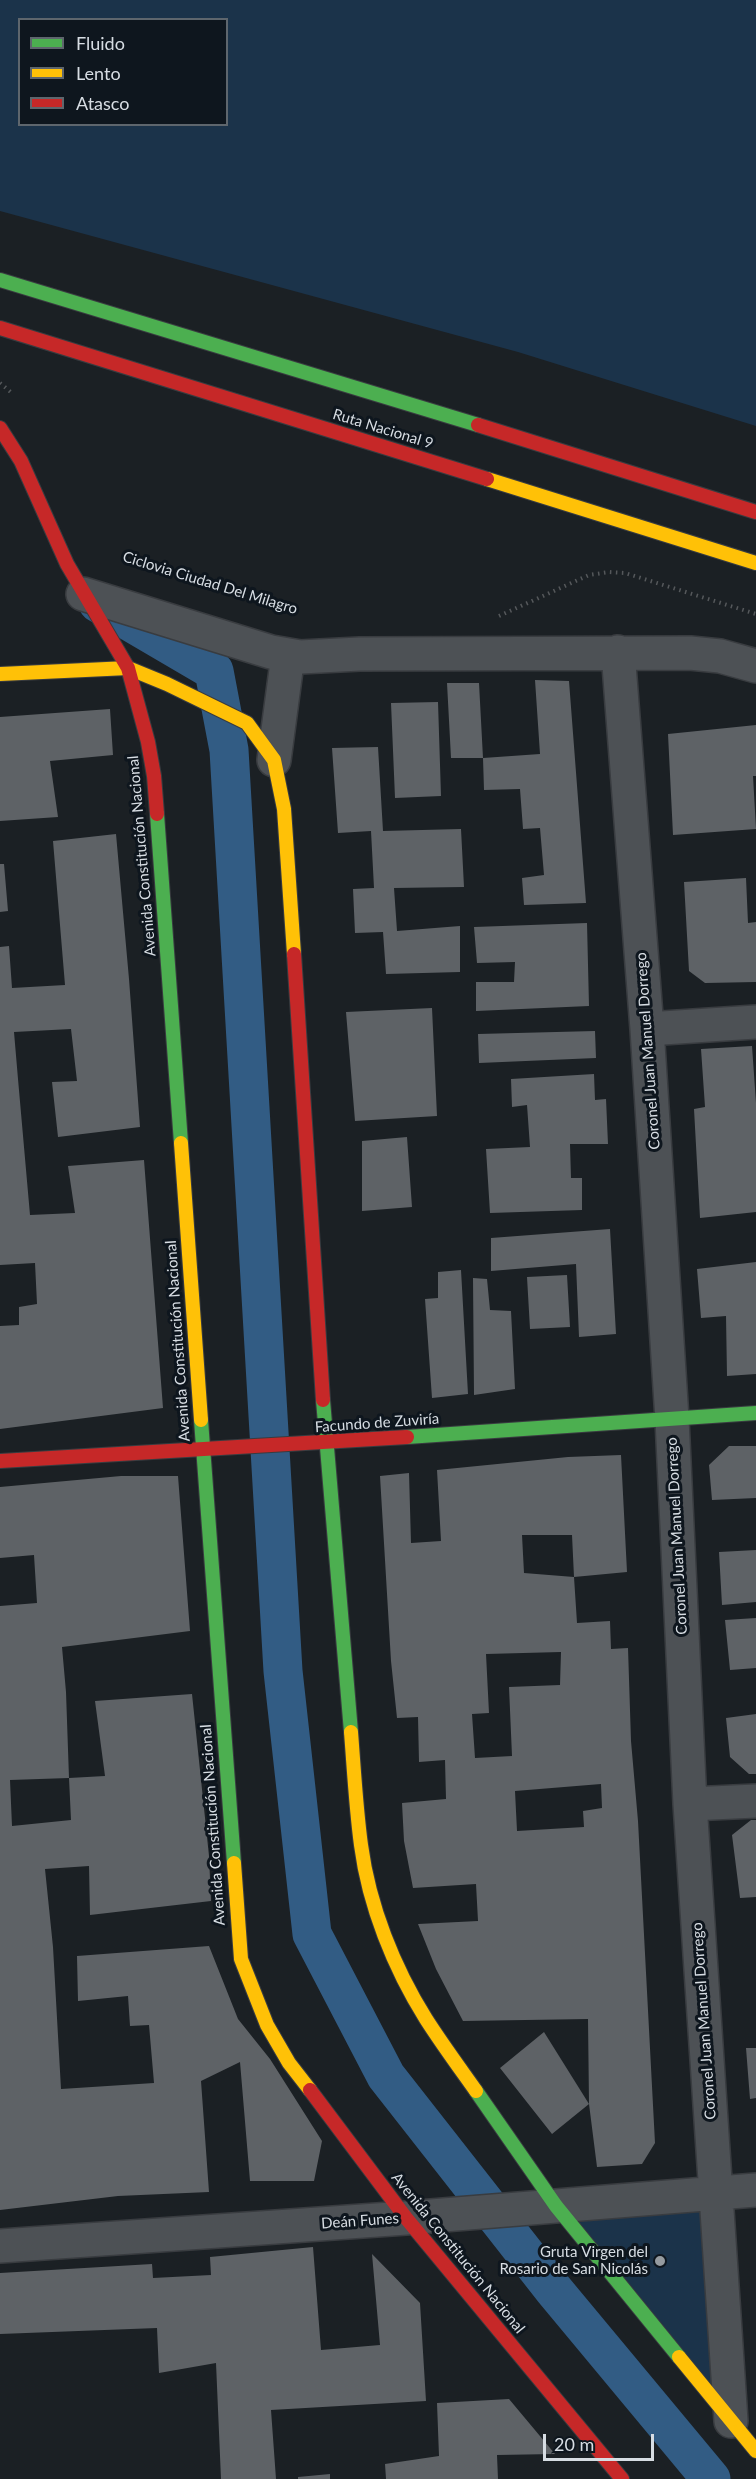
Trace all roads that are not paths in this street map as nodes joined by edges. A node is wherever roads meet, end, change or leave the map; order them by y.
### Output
1 (0, 280) edge
2 (0, 328) edge
3 (0, 428) edge
4 (756, 512) edge
5 (756, 564) edge
6 (83, 594) junction
7 (618, 652) junction
8 (288, 655) junction
9 (756, 666) edge
10 (128, 668) junction
11 (0, 674) edge
12 (274, 760) junction
13 (756, 1022) edge
14 (647, 1029) junction
15 (756, 1413) edge
16 (672, 1419) junction
17 (326, 1443) junction
18 (203, 1450) junction
19 (0, 1461) edge
20 (756, 1801) edge
21 (690, 1804) junction
22 (756, 2190) edge
23 (716, 2193) junction
24 (554, 2206) junction
25 (406, 2218) junction
26 (0, 2246) edge
27 (731, 2421) junction
28 (756, 2451) edge
29 (621, 2479) edge

1 - 4 main road, Ruta Nacional 9
2 - 5 main road, Ruta Nacional 9
3 - 6 main road, Avenida Constitución Nacional
6 - 8 street
6 - 10 main road, Avenida Constitución Nacional
7 - 8 street
7 - 9 street
7 - 14 street, Coronel Juan Manuel Dorrego
8 - 12 street
10 - 11 main road
10 - 12 main road
10 - 18 main road, Avenida Constitución Nacional
12 - 17 main road
13 - 14 street
14 - 16 street, Coronel Juan Manuel Dorrego
15 - 16 main road, Facundo de Zuviría
16 - 17 main road, Facundo de Zuviría
16 - 21 street, Coronel Juan Manuel Dorrego
17 - 18 main road, Facundo de Zuviría
17 - 24 main road
18 - 19 main road, Facundo de Zuviría
18 - 25 main road, Avenida Constitución Nacional
20 - 21 street
21 - 23 street, Coronel Juan Manuel Dorrego
22 - 23 street, Deán Funes
23 - 24 street, Deán Funes
23 - 27 street, Coronel Juan Manuel Dorrego
24 - 25 street, Deán Funes
24 - 27 main road
25 - 26 street, Deán Funes
25 - 29 main road, Avenida Constitución Nacional
27 - 28 main road

